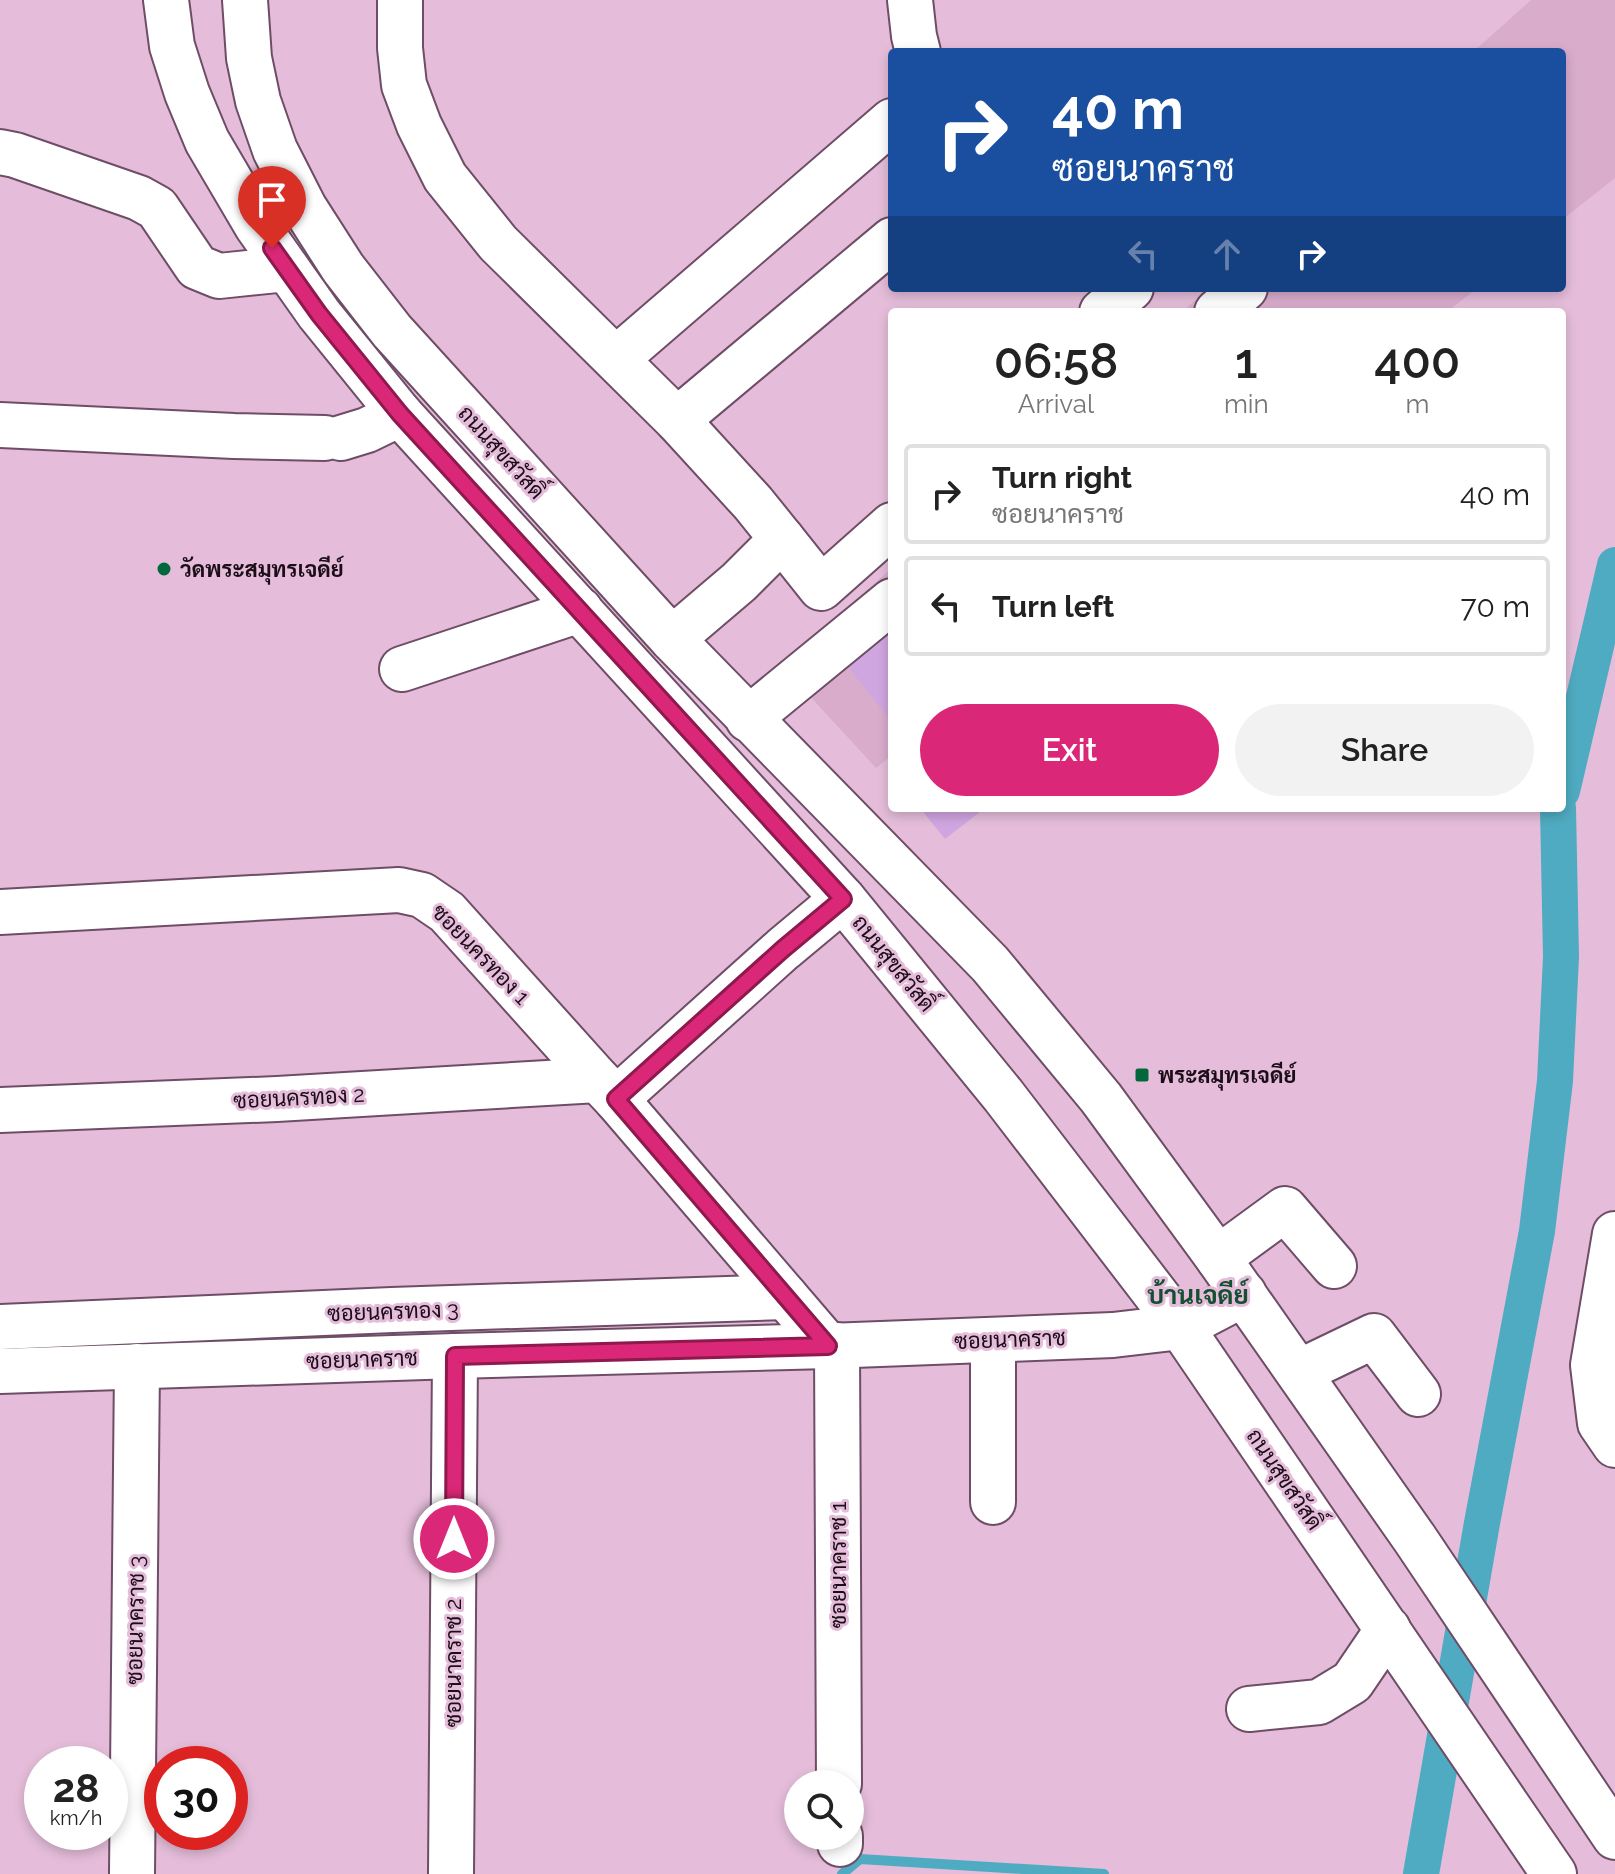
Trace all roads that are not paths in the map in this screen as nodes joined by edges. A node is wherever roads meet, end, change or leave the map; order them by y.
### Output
1 (166, 0) edge
2 (245, 0) edge
3 (400, 0) edge
4 (910, 0) edge
5 (917, 48) edge
6 (888, 124) edge
7 (0, 152) edge
8 (888, 243) edge
9 (287, 269) junction
10 (1126, 292) edge
11 (1240, 292) edge
12 (1107, 308) edge
13 (1222, 308) edge
14 (616, 359) junction
15 (400, 414) junction
16 (677, 420) junction
17 (0, 425) edge
18 (888, 529) edge
19 (782, 539) junction
20 (888, 604) edge
21 (580, 610) junction
22 (672, 639) junction
23 (402, 669) dead end
24 (748, 719) junction
25 (843, 899) junction
26 (0, 912) edge
27 (607, 1089) junction
28 (0, 1110) edge
29 (1615, 1234) edge
30 (1218, 1258) junction
31 (1334, 1266) dead end
32 (1244, 1294) junction
33 (786, 1297) junction
34 (0, 1327) edge
35 (1181, 1327) junction
36 (993, 1340) junction
37 (832, 1346) junction
38 (455, 1356) junction
39 (137, 1366) junction
40 (0, 1371) edge
41 (1299, 1372) junction
42 (1418, 1394) dead end
43 (1615, 1445) edge
44 (993, 1502) dead end
45 (1392, 1634) junction
46 (1249, 1709) dead end
47 (839, 1770) edge
48 (1615, 1837) edge
49 (132, 1874) edge
50 (451, 1874) edge
51 (1554, 1874) edge

1 - 9 street, ถนนสุขสวัสดิ์
2 - 22 street, ถนนสุขสวัสดิ์
3 - 14 street
4 - 5 street
6 - 14 street
7 - 9 street
8 - 16 street
9 - 15 street, ถนนสุขสวัสดิ์
10 - 12 street
11 - 13 street
14 - 16 street
15 - 17 street
15 - 21 street, ถนนสุขสวัสดิ์
16 - 19 street
18 - 19 street
19 - 22 street
20 - 24 street
21 - 23 street
21 - 25 street, ถนนสุขสวัสดิ์
22 - 24 street, ถนนสุขสวัสดิ์
24 - 30 street, ถนนสุขสวัสดิ์
25 - 27 street
25 - 35 street, ถนนสุขสวัสดิ์
26 - 27 street, ซอยนครทอง 1
27 - 28 street, ซอยนครทอง 2
27 - 33 street, ซอยนครทอง 1
29 - 43 street
30 - 31 street
30 - 32 street, ถนนสุขสวัสดิ์
32 - 35 street, ซอยนาคราช
32 - 41 street, ถนนสุขสวัสดิ์
33 - 34 street, ซอยนครทอง 3
33 - 37 street, ซอยนครทอง 1
35 - 36 street, ซอยนาคราช
35 - 45 street, ถนนสุขสวัสดิ์
36 - 37 street, ซอยนาคราช
36 - 44 street
37 - 38 street, ซอยนาคราช
37 - 47 street, ซอยนาคราช 1
38 - 39 street, ซอยนาคราช
38 - 50 street, ซอยนาคราช 2
39 - 40 street, ซอยนาคราช
39 - 49 street, ซอยนาคราช 3
41 - 42 street
41 - 48 street, ถนนสุขสวัสดิ์
45 - 46 street
45 - 51 street, ถนนสุขสวัสดิ์

